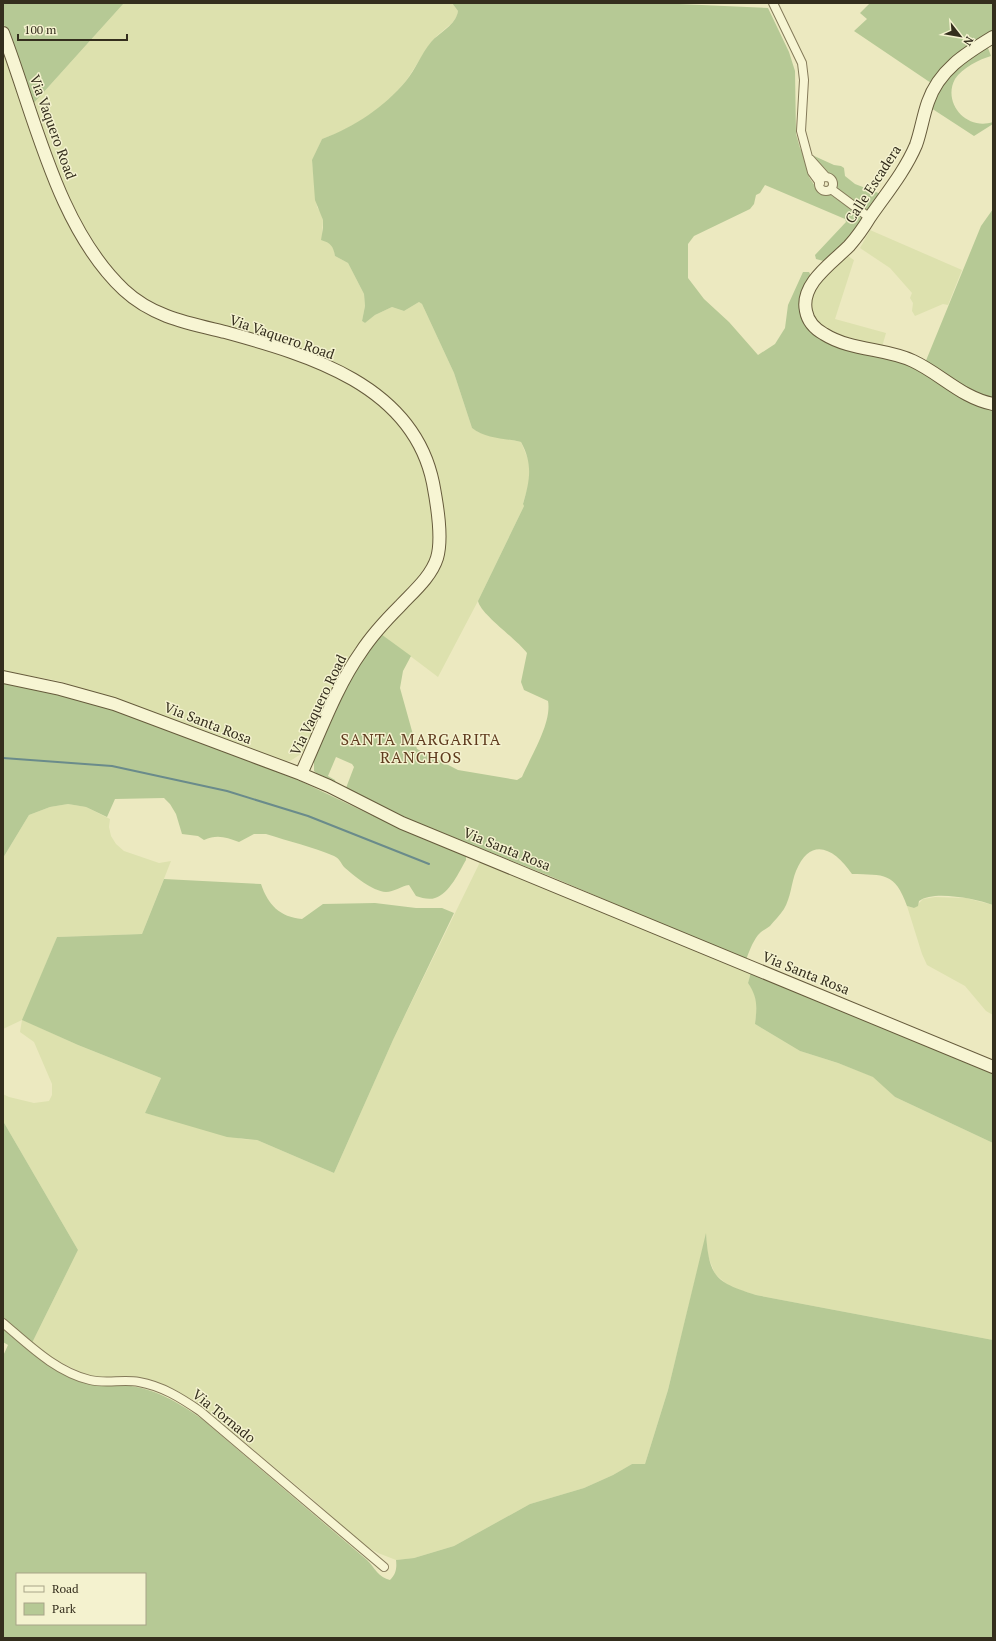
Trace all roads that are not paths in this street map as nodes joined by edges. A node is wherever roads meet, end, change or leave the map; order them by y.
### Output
1 (773, 3) edge
2 (3, 33) edge
3 (993, 37) edge
4 (870, 218) junction
5 (993, 404) edge
6 (3, 677) edge
7 (301, 774) junction
8 (993, 1067) edge
9 (3, 1323) edge
10 (384, 1567) dead end

1 - 4 street
2 - 7 street, Via Vaquero Road
3 - 4 street, Calle Escadera
4 - 5 street, Calle Escadera
6 - 7 street, Via Santa Rosa
7 - 8 street, Via Santa Rosa
9 - 10 street, Via Tornado

